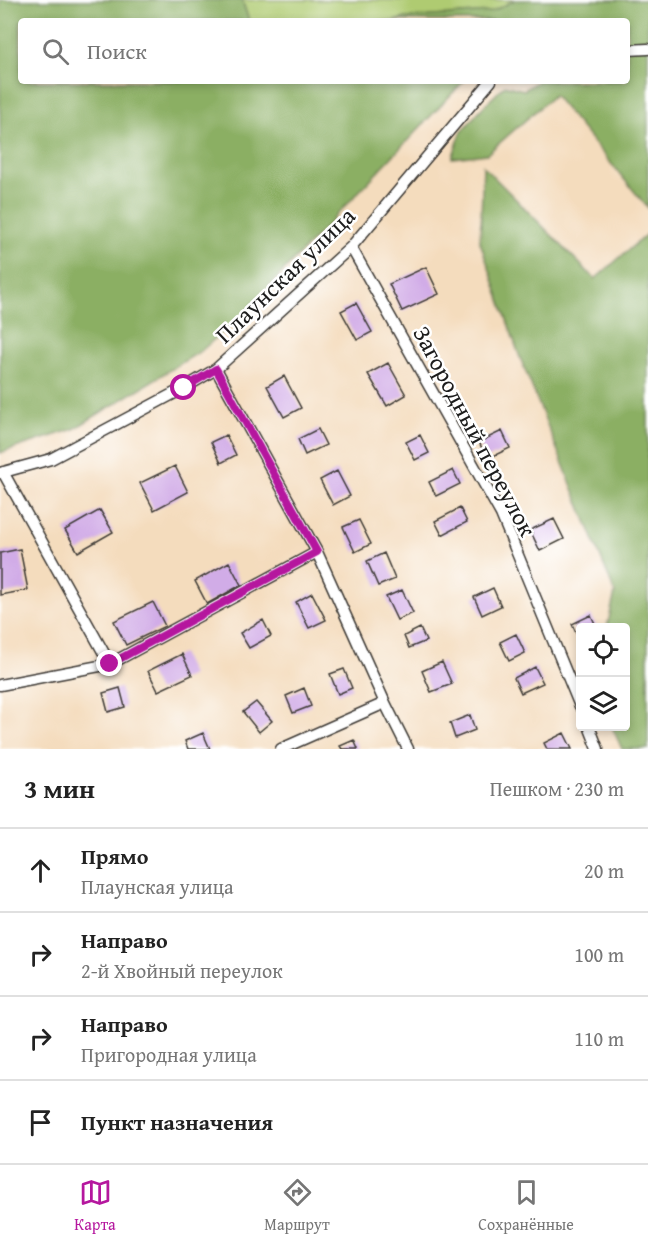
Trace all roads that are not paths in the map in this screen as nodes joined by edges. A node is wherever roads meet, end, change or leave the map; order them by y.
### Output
1 (648, 49) edge
2 (630, 50) edge
3 (488, 84) edge
4 (351, 247) junction
5 (216, 369) junction
6 (2, 472) edge
7 (317, 552) junction
8 (110, 664) junction
9 (0, 685) edge
10 (576, 696) edge
11 (385, 704) junction
12 (591, 731) edge
13 (281, 749) edge
14 (408, 749) edge
15 (598, 749) edge

1 - 2 street
3 - 4 street, Плаунская улица
4 - 5 street, Плаунская улица
4 - 10 street, Загородный переулок
5 - 6 street, Плаунская улица
5 - 7 street
6 - 8 street
7 - 8 street
7 - 11 street
8 - 9 street
11 - 13 street
11 - 14 street
12 - 15 street

